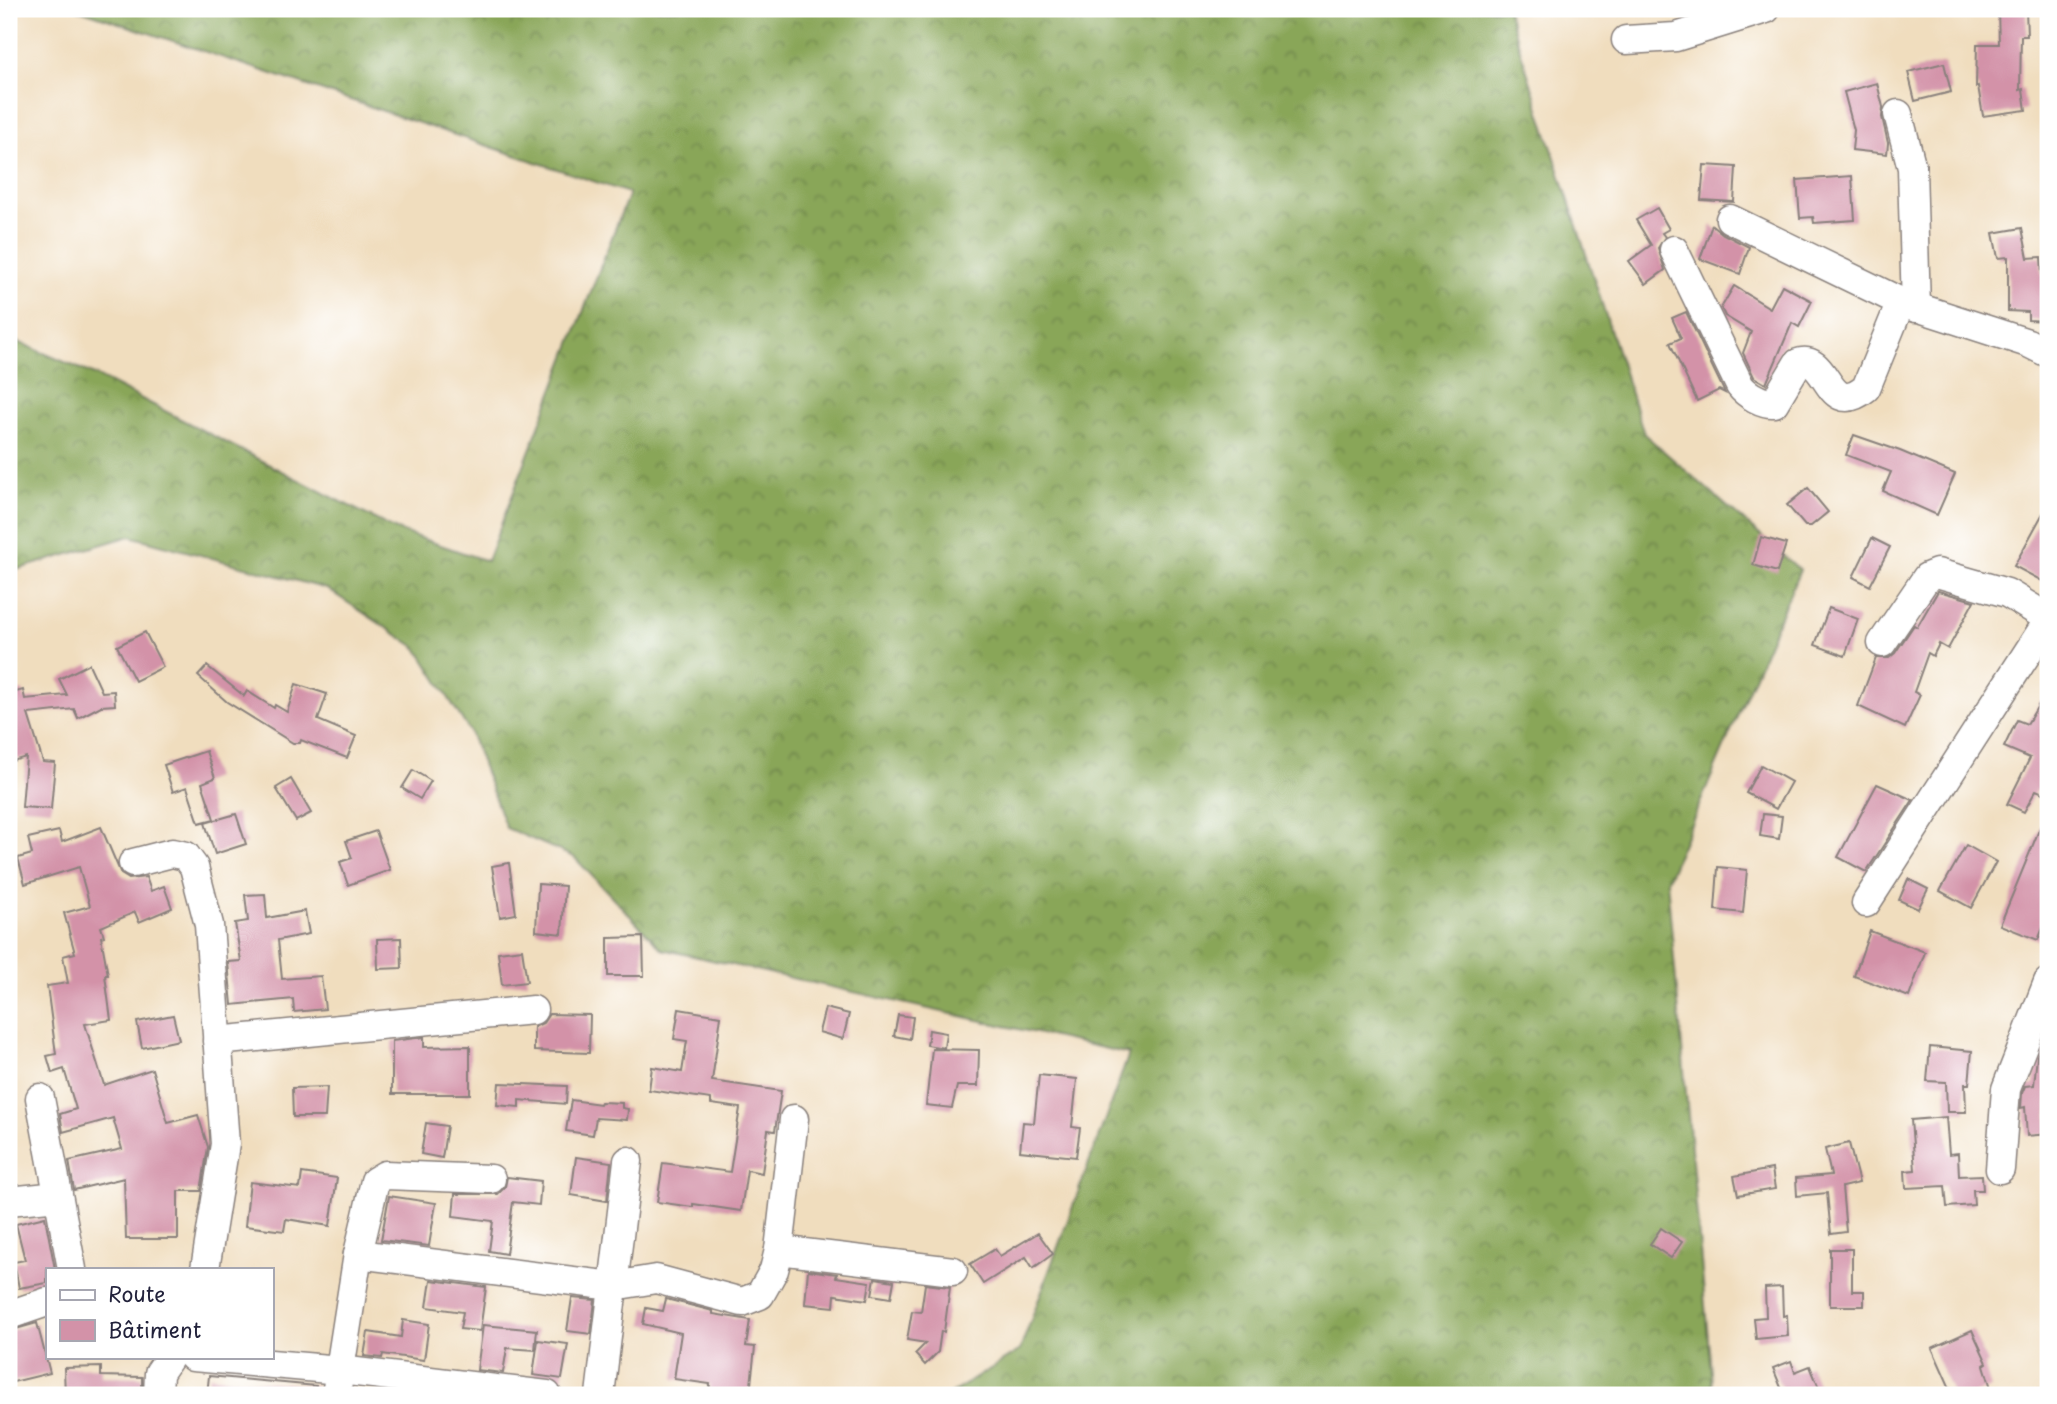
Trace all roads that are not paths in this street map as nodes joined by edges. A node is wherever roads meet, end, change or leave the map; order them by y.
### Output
1 (1766, 9) edge
2 (1626, 40) dead end
3 (1898, 114) dead end
4 (1730, 219) dead end
5 (1674, 250) dead end
6 (1909, 305) junction
7 (2048, 353) edge
8 (2048, 619) edge
9 (1882, 643) dead end
10 (133, 863) dead end
11 (1866, 903) dead end
12 (2048, 982) edge
13 (533, 1010) dead end
14 (2040, 1029) edge
15 (217, 1041) junction
16 (40, 1098) dead end
17 (794, 1119) dead end
18 (628, 1161) dead end
19 (2000, 1168) dead end
20 (491, 1180) dead end
21 (58, 1196) junction
22 (9, 1201) edge
23 (779, 1250) junction
24 (358, 1254) junction
25 (72, 1268) edge
26 (205, 1268) edge
27 (953, 1271) dead end
28 (613, 1286) junction
29 (46, 1302) edge
30 (9, 1315) edge
31 (169, 1358) edge
32 (199, 1358) edge
33 (338, 1383) edge
34 (158, 1395) edge
35 (536, 1395) edge
36 (600, 1395) edge

1 - 2 street
3 - 6 street
4 - 6 street
5 - 6 street
6 - 7 street
8 - 9 street
8 - 11 street
10 - 15 street
12 - 14 street
13 - 15 street
14 - 19 street
15 - 26 street
16 - 21 street
17 - 23 street
18 - 28 street
20 - 24 street
21 - 22 street
21 - 25 street
23 - 27 street
23 - 28 street
24 - 28 street
24 - 33 street
28 - 36 street
29 - 30 street
31 - 34 street
32 - 33 street
33 - 35 street

